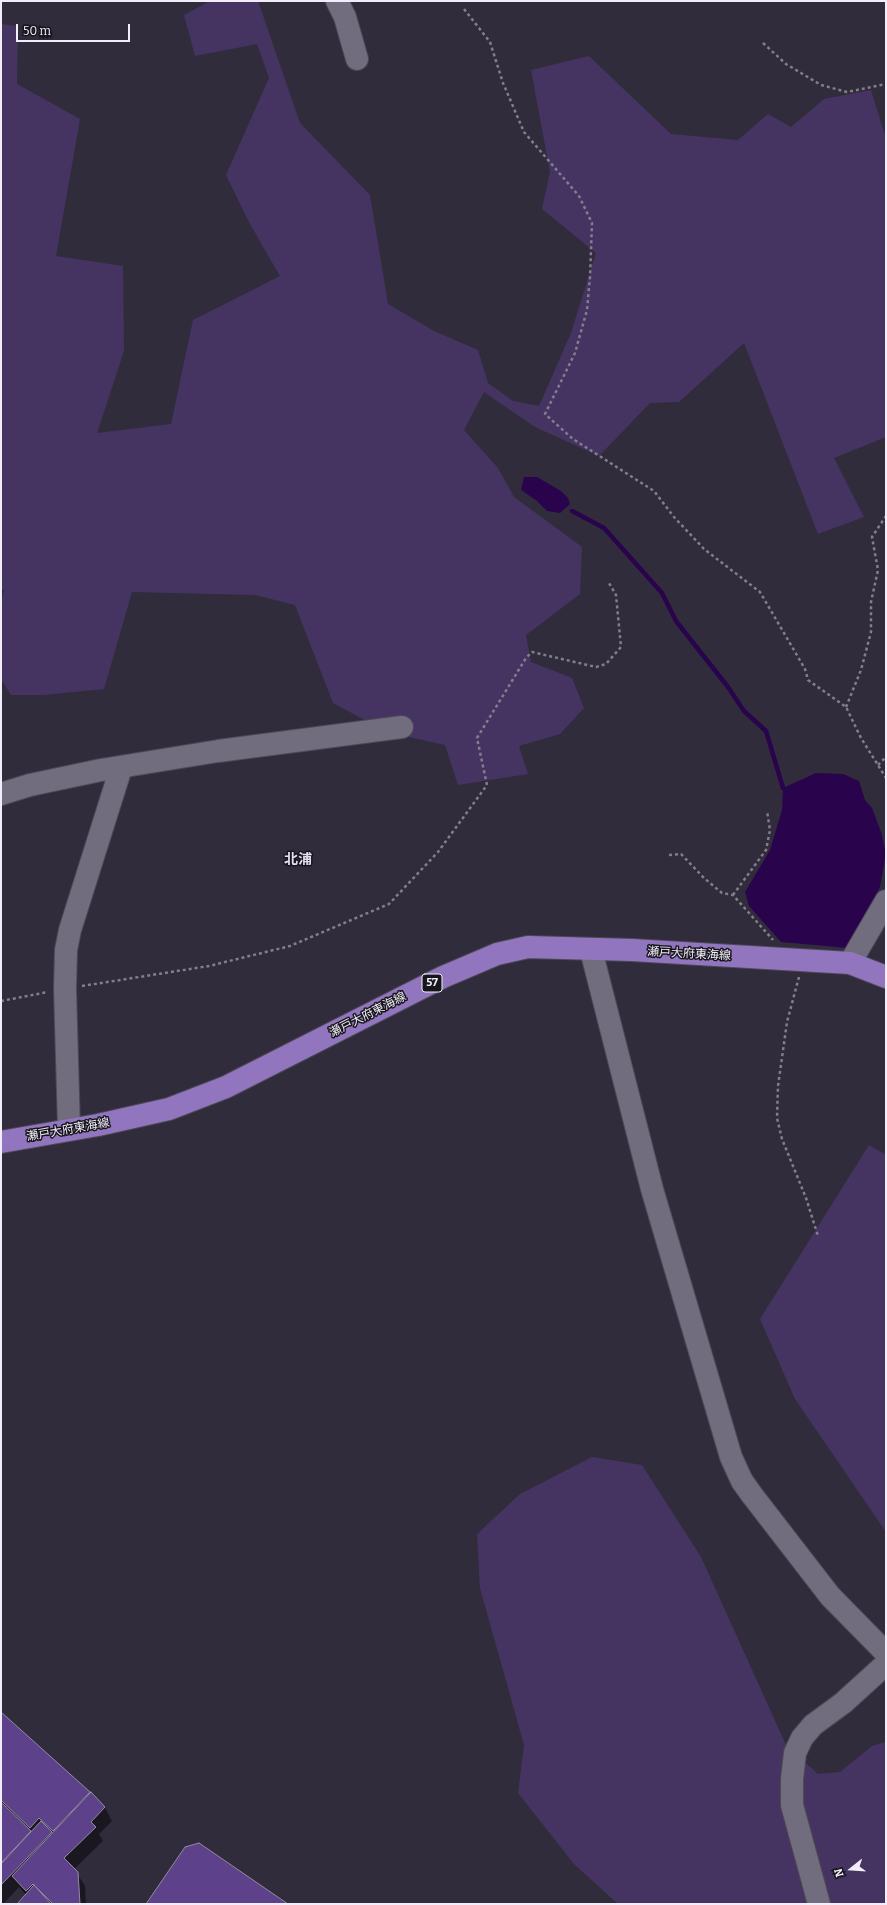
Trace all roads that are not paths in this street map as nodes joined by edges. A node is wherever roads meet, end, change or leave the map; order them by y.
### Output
1 (336, 1) edge
2 (357, 59) dead end
3 (402, 727) dead end
4 (121, 768) junction
5 (1, 794) edge
6 (886, 901) edge
7 (591, 950) junction
8 (850, 963) junction
9 (886, 977) edge
10 (70, 1129) junction
11 (1, 1142) edge
12 (886, 1653) edge
13 (886, 1664) edge
14 (819, 1904) edge

1 - 2 street
3 - 4 street
4 - 5 street
4 - 10 street
6 - 8 street
7 - 8 main road, 瀬戸大府東海線 / 57
7 - 10 main road, 瀬戸大府東海線 / 57
7 - 12 street
8 - 9 main road, 瀬戸大府東海線 / 57
10 - 11 main road, 瀬戸大府東海線 / 57
13 - 14 street

